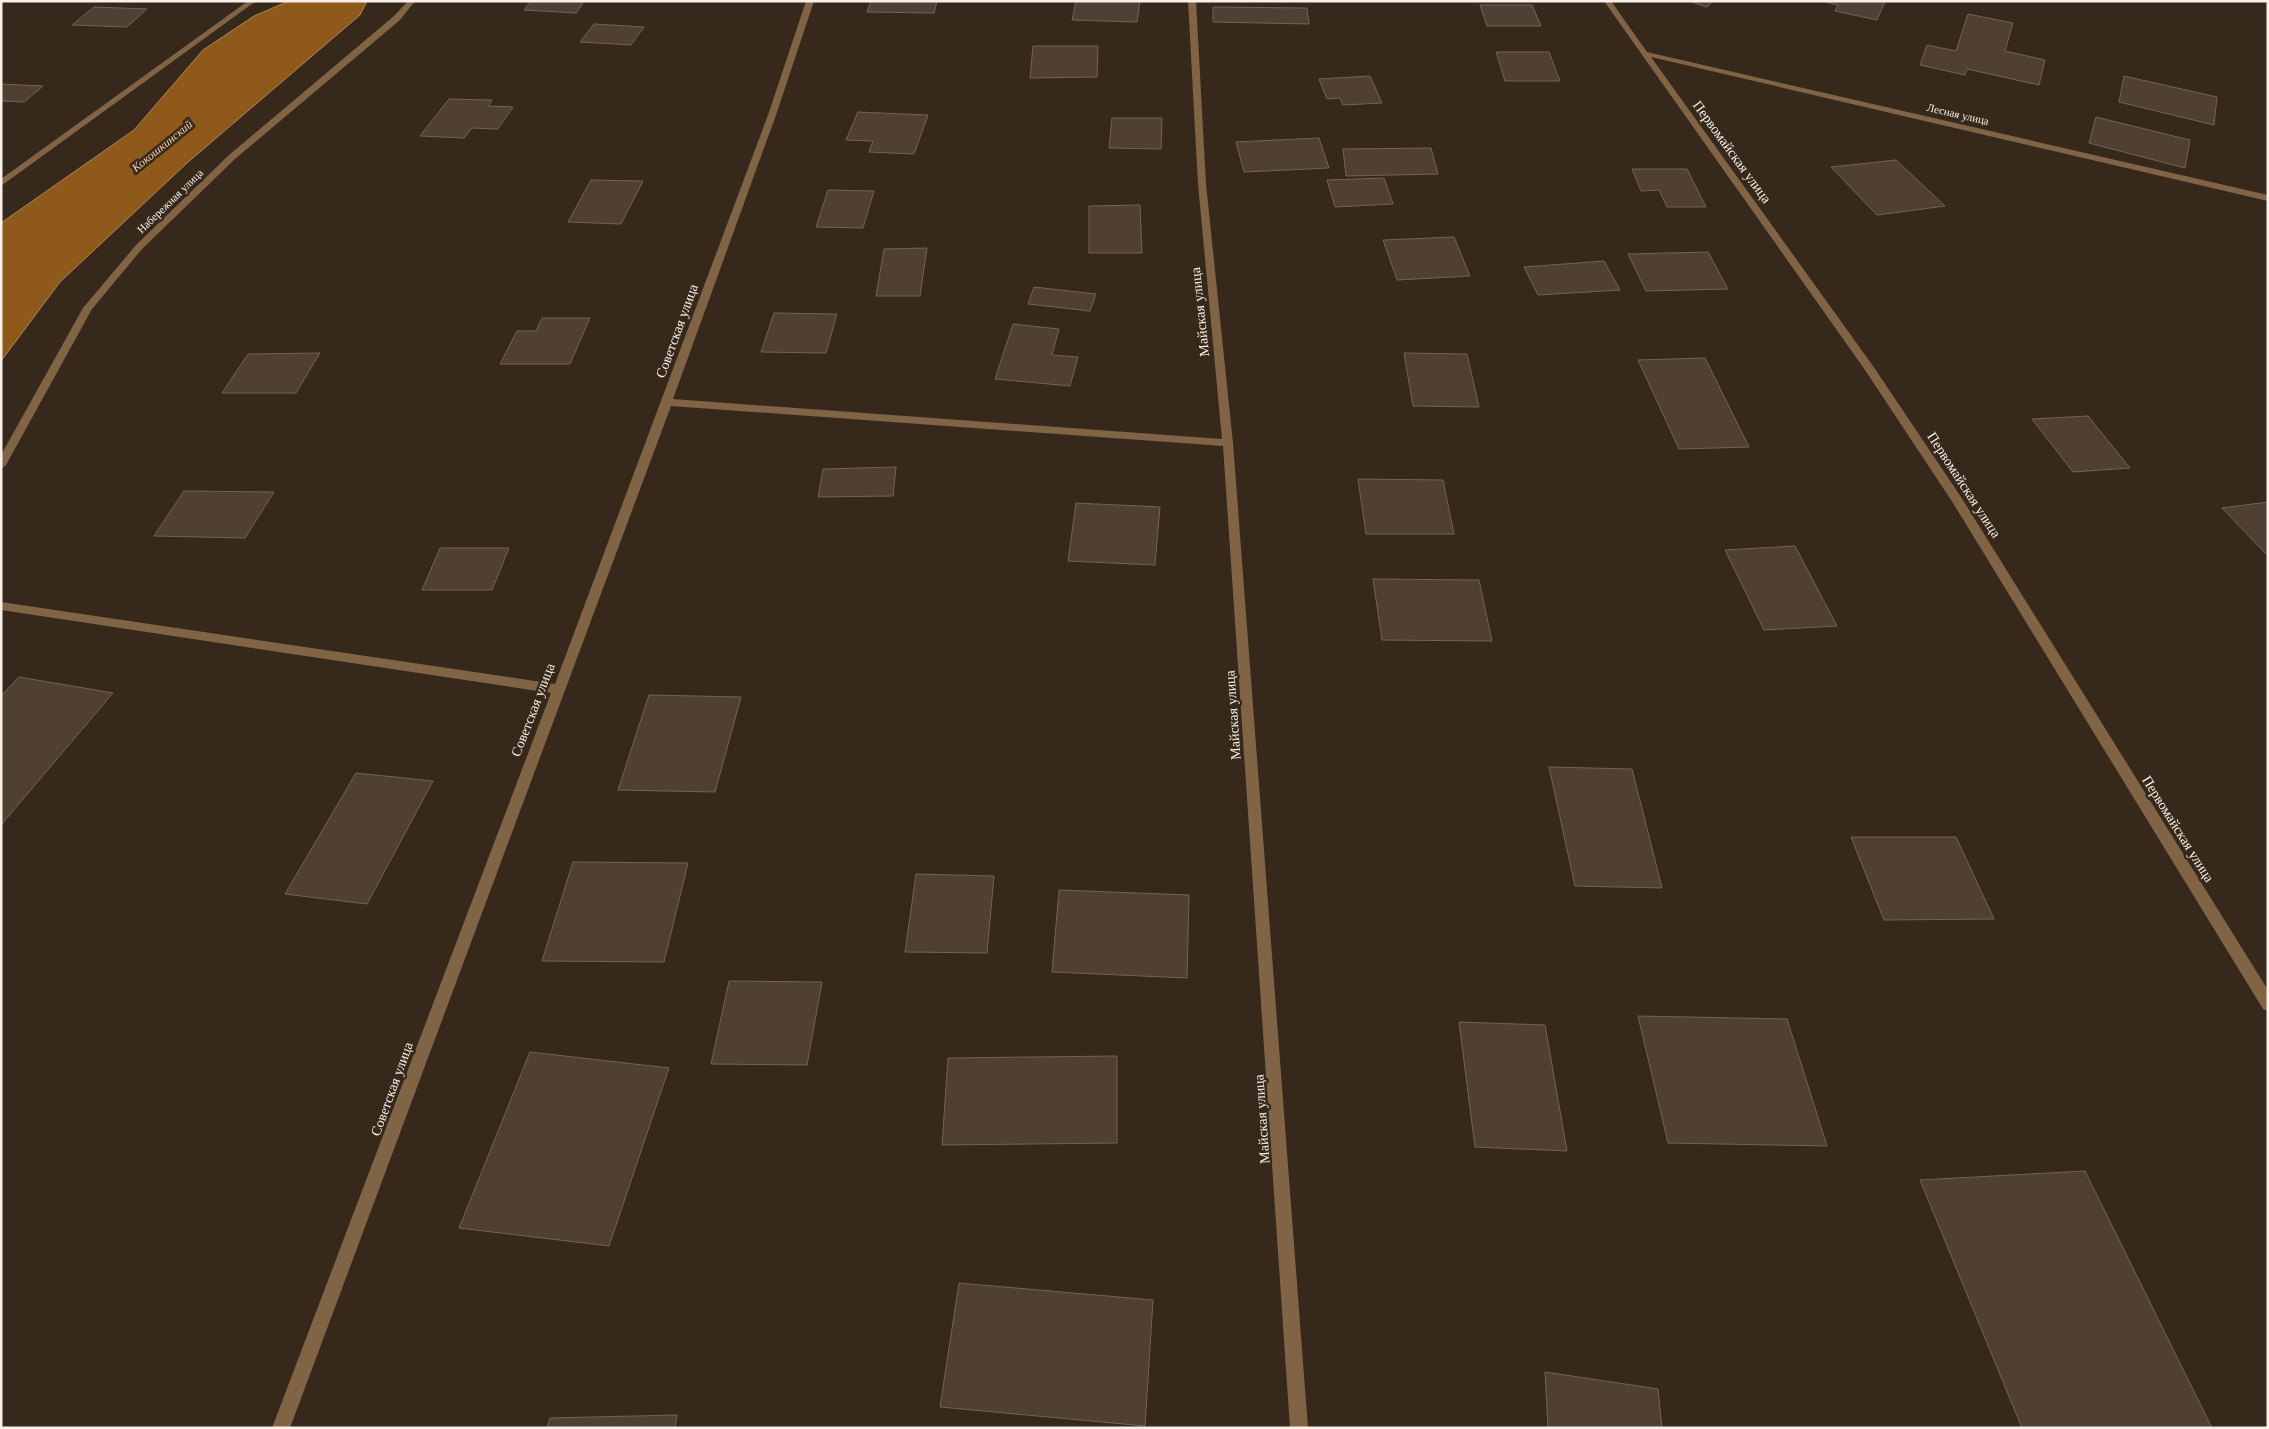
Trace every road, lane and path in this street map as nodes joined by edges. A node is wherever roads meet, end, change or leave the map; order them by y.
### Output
1 (253, 1) edge
2 (412, 1) edge
3 (810, 1) edge
4 (1192, 1) edge
5 (1607, 1) edge
6 (1643, 54) junction
7 (1, 183) edge
8 (2268, 198) edge
9 (667, 402) junction
10 (1228, 443) junction
11 (1, 465) edge
12 (1, 606) edge
13 (557, 689) junction
14 (2268, 1004) edge
15 (281, 1428) edge
16 (1299, 1428) edge

1 - 7 street
2 - 11 street, Набережная улица
3 - 9 street, Советская улица
4 - 10 street, Майская улица
5 - 6 street, Первомайская улица
6 - 8 street, Лесная улица
6 - 14 street, Первомайская улица
9 - 10 street
9 - 13 street, Советская улица
10 - 16 street, Майская улица
12 - 13 street
13 - 15 street, Советская улица

